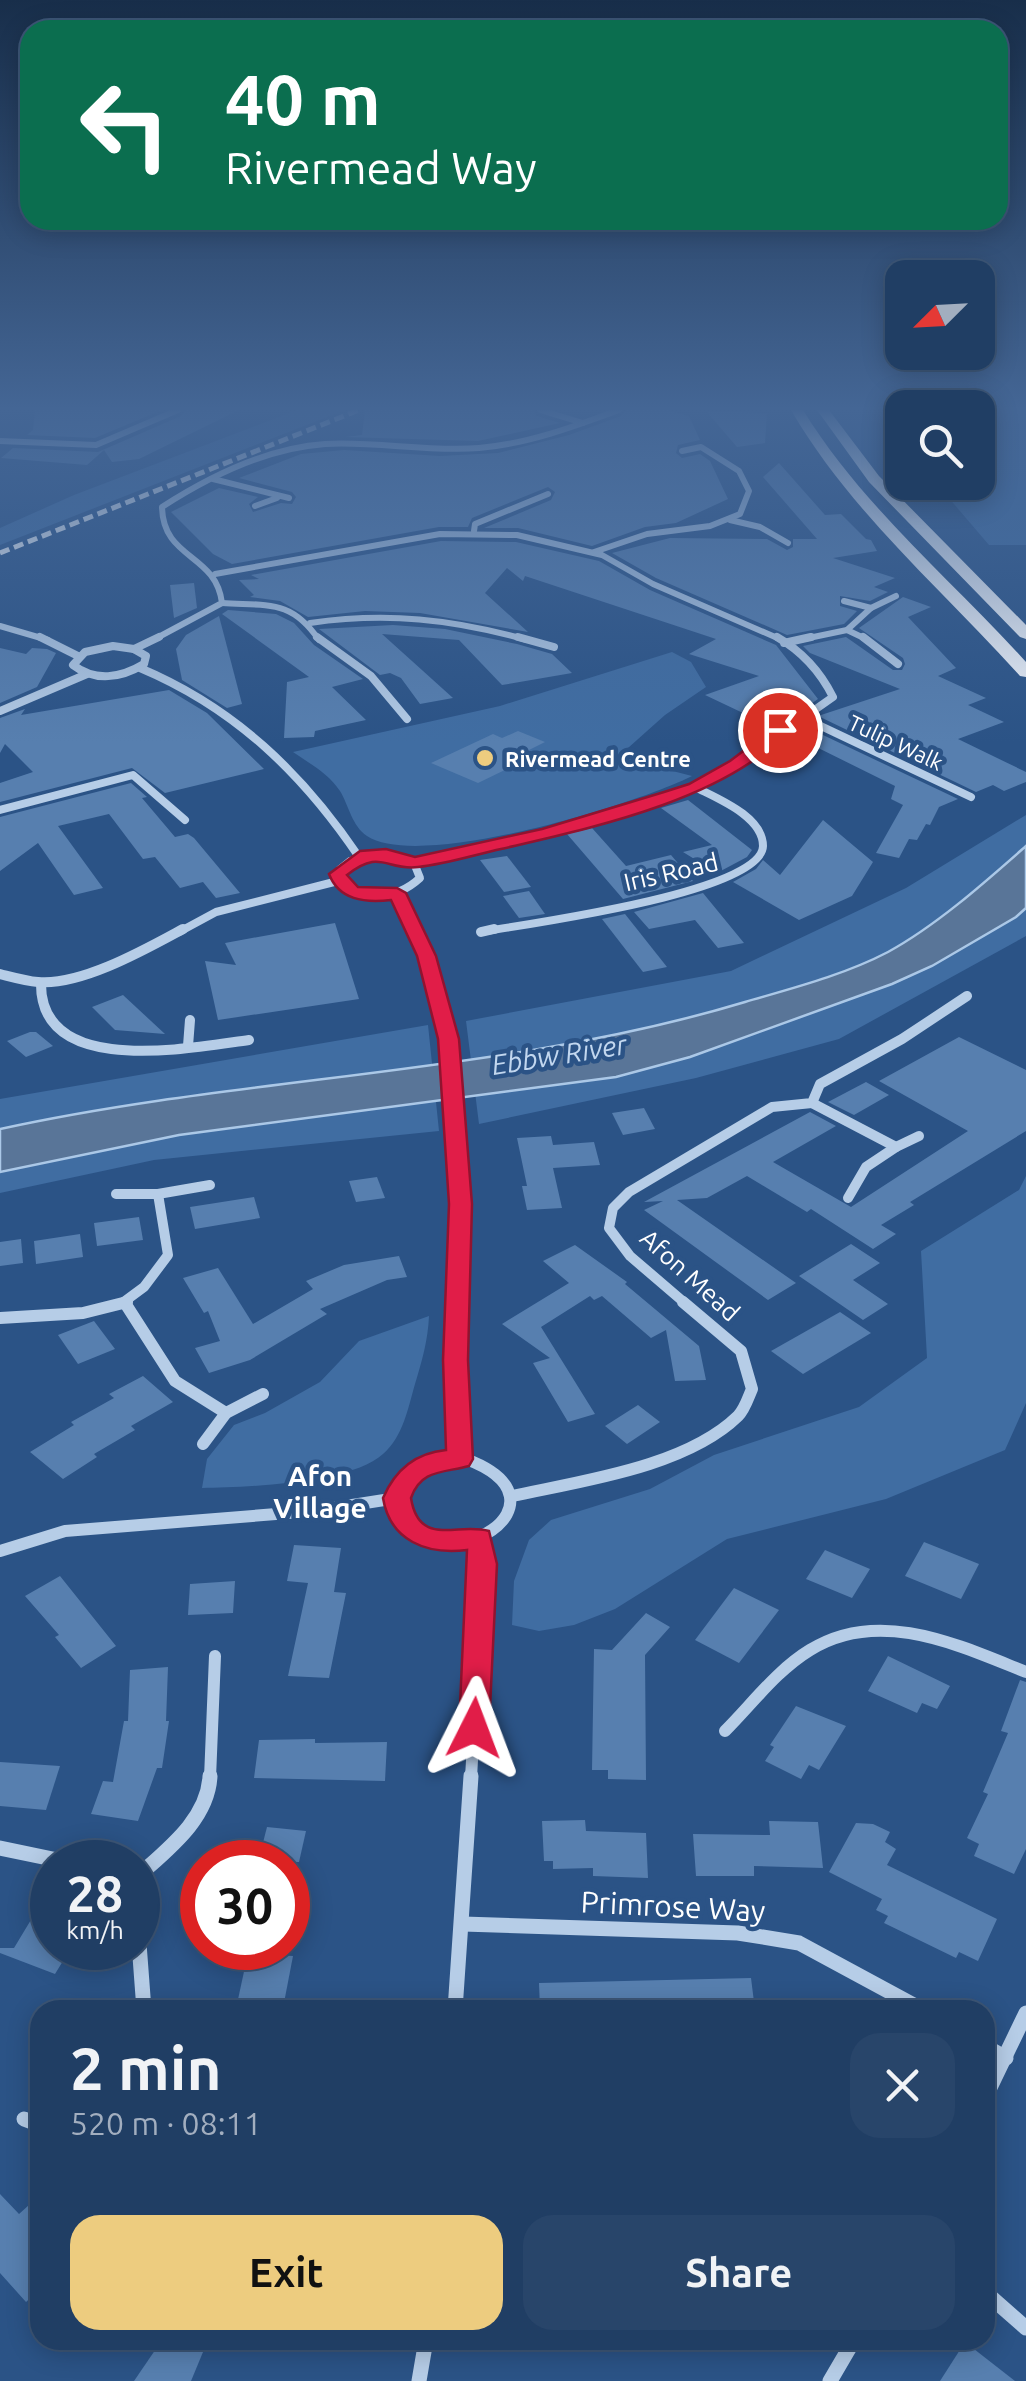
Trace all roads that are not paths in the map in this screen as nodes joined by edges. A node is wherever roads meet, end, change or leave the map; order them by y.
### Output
1 (160, 521) edge
2 (480, 521) edge
3 (723, 521) edge
4 (735, 521) edge
5 (881, 521) edge
6 (915, 521) edge
7 (474, 531) junction
8 (788, 543) dead end
9 (594, 552) junction
10 (215, 574) junction
11 (896, 596) dead end
12 (844, 602) dead end
13 (222, 603) junction
14 (872, 608) junction
15 (310, 623) junction
16 (0, 626) edge
17 (847, 630) junction
18 (1026, 634) edge
19 (518, 639) junction
20 (784, 642) junction
21 (554, 647) dead end
22 (508, 648) dead end
23 (134, 649) junction
24 (78, 656) junction
25 (898, 664) dead end
26 (140, 668) junction
27 (1026, 672) edge
28 (87, 674) junction
29 (0, 711) edge
30 (806, 718) junction
31 (407, 719) dead end
32 (695, 788) junction
33 (971, 796) dead end
34 (0, 810) edge
35 (185, 820) dead end
36 (360, 856) junction
37 (414, 863) junction
38 (338, 881) junction
39 (397, 893) junction
40 (481, 932) dead end
41 (0, 974) edge
42 (41, 983) junction
43 (967, 996) dead end
44 (190, 1020) dead end
45 (249, 1040) dead end
46 (188, 1046) junction
47 (812, 1102) junction
48 (919, 1136) dead end
49 (896, 1147) junction
50 (210, 1185) dead end
51 (116, 1194) dead end
52 (158, 1194) junction
53 (848, 1198) dead end
54 (126, 1303) junction
55 (0, 1318) edge
56 (263, 1394) dead end
57 (226, 1414) junction
58 (203, 1444) dead end
59 (460, 1459) junction
60 (512, 1496) junction
61 (397, 1498) junction
62 (479, 1539) junction
63 (0, 1552) edge
64 (215, 1656) dead end
65 (1026, 1672) edge
66 (725, 1731) dead end
67 (0, 1848) edge
68 (30, 1854) edge
69 (160, 1857) edge
70 (462, 1924) junction
71 (141, 1970) edge
72 (143, 2000) edge
73 (457, 2000) edge
74 (904, 2000) edge
75 (1026, 2013) edge
76 (995, 2052) edge
77 (1006, 2058) junction
78 (995, 2079) edge
79 (995, 2301) edge
80 (1026, 2328) edge
81 (424, 2350) edge
82 (848, 2350) edge
83 (419, 2381) edge
84 (830, 2381) edge

1 - 10 street
2 - 7 street
3 - 9 street
4 - 8 street
5 - 27 main road
6 - 18 main road
7 - 9 street
7 - 10 street
9 - 20 street
10 - 13 street
11 - 14 street
12 - 14 street
13 - 15 street
13 - 23 street
14 - 17 street
15 - 19 street
15 - 31 street
16 - 24 street
17 - 20 street
17 - 25 street
19 - 21 street
19 - 22 street
20 - 30 street
23 - 24 street
23 - 26 street
24 - 28 street
26 - 28 street
26 - 36 street
28 - 29 street
30 - 32 street
30 - 33 street, Tulip Walk
32 - 37 street
32 - 40 street, Iris Road
34 - 35 street
36 - 37 street
36 - 38 street
37 - 39 street
38 - 39 street
38 - 42 street
39 - 59 street
41 - 42 street
42 - 46 street
43 - 47 street
44 - 46 street
45 - 46 street
47 - 49 street
47 - 60 street, Afon Mead
48 - 49 street
49 - 53 street
50 - 52 street
51 - 52 street
52 - 54 street
54 - 55 street
54 - 57 street
56 - 57 street
57 - 58 street
59 - 60 street
59 - 61 street
60 - 62 street
61 - 62 street
61 - 63 street
62 - 70 street
64 - 69 street
65 - 66 street
67 - 68 street
70 - 73 street
70 - 74 street, Primrose Way
71 - 72 street
75 - 77 street
76 - 77 street
77 - 78 street
79 - 80 street
81 - 83 street
82 - 84 street

